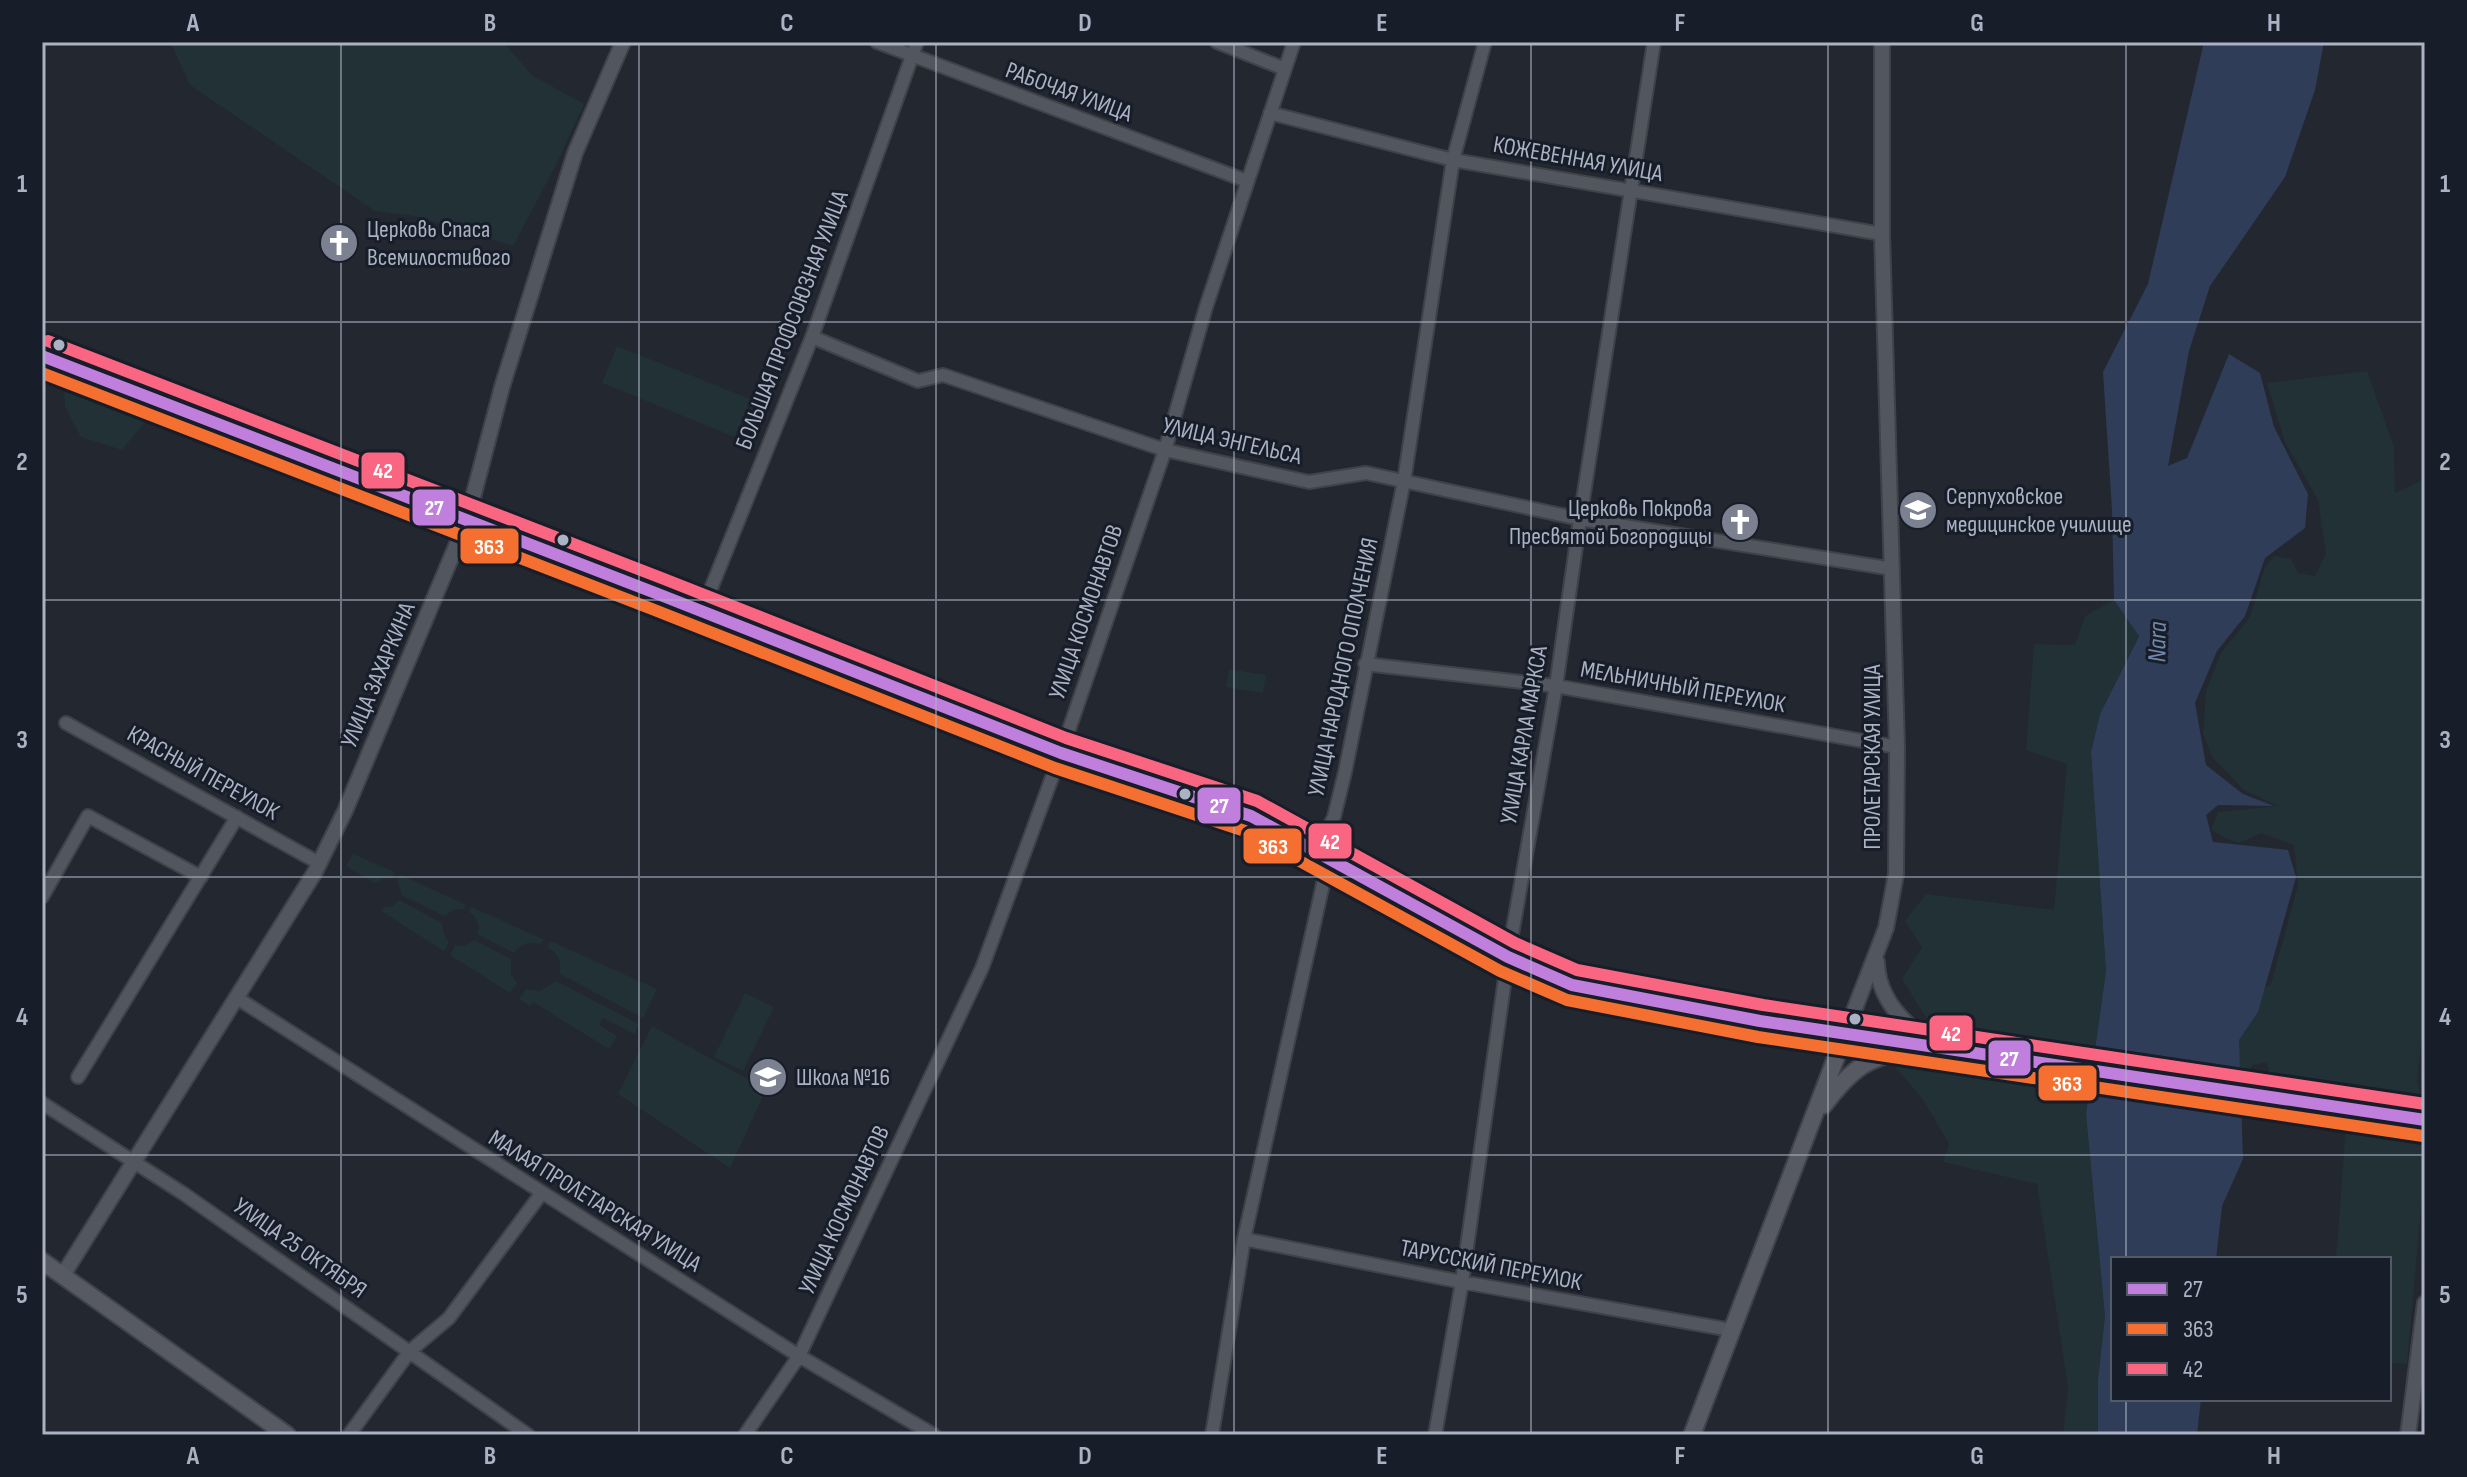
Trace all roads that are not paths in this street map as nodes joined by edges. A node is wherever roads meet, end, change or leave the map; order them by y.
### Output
1 (623, 42) edge
2 (877, 42) edge
3 (917, 42) edge
4 (1217, 42) edge
5 (1294, 42) edge
6 (1485, 42) edge
7 (1654, 42) edge
8 (1882, 42) edge
9 (912, 57) junction
10 (1285, 69) junction
11 (1270, 113) junction
12 (1453, 160) junction
13 (1247, 181) junction
14 (1631, 191) junction
15 (1882, 234) junction
16 (812, 337) junction
17 (42, 356) edge
18 (1165, 450) junction
19 (1404, 481) junction
20 (1580, 519) junction
21 (467, 520) junction
22 (1893, 569) junction
23 (702, 611) junction
24 (1365, 664) junction
25 (1556, 686) junction
26 (66, 723) dead end
27 (1897, 747) junction
28 (1061, 753) junction
29 (237, 817) junction
30 (1329, 857) junction
31 (319, 863) junction
32 (201, 877) junction
33 (42, 897) edge
34 (1876, 953) junction
35 (1508, 957) junction
36 (237, 998) junction
37 (1845, 1034) junction
38 (1935, 1047) junction
39 (78, 1077) dead end
40 (42, 1103) edge
41 (1813, 1119) junction
42 (2425, 1120) edge
43 (134, 1162) junction
44 (541, 1194) junction
45 (1244, 1239) junction
46 (42, 1261) edge
47 (63, 1275) junction
48 (1462, 1282) junction
49 (2425, 1303) edge
50 (1731, 1330) junction
51 (410, 1351) junction
52 (799, 1356) junction
53 (287, 1435) edge
54 (349, 1435) edge
55 (528, 1435) edge
56 (745, 1435) edge
57 (934, 1435) edge
58 (1212, 1435) edge
59 (1435, 1435) edge
60 (1692, 1435) edge
61 (2408, 1435) edge

1 - 21 street, УЛИЦА ЗАХАРКИНА
2 - 9 street, РАБОЧАЯ УЛИЦА
3 - 9 street, БОЛЬШАЯ ПРОФСОЮЗНАЯ УЛИЦА
4 - 10 street
5 - 10 street, УЛИЦА КОСМОНАВТОВ
6 - 12 street, УЛИЦА НАРОДНОГО ОПОЛЧЕНИЯ
7 - 14 street, УЛИЦА КАРЛА МАРКСА
8 - 15 street, ПРОЛЕТАРСКАЯ УЛИЦА
9 - 13 street, РАБОЧАЯ УЛИЦА
9 - 16 street, БОЛЬШАЯ ПРОФСОЮЗНАЯ УЛИЦА
10 - 11 street, УЛИЦА КОСМОНАВТОВ
11 - 12 street, КОЖЕВЕННАЯ УЛИЦА
11 - 13 street, УЛИЦА КОСМОНАВТОВ
12 - 14 street, КОЖЕВЕННАЯ УЛИЦА
12 - 19 street, УЛИЦА НАРОДНОГО ОПОЛЧЕНИЯ
13 - 18 street, УЛИЦА КОСМОНАВТОВ
14 - 15 street, КОЖЕВЕННАЯ УЛИЦА
14 - 20 street, УЛИЦА КАРЛА МАРКСА
15 - 22 street, ПРОЛЕТАРСКАЯ УЛИЦА
16 - 18 street, УЛИЦА ЭНГЕЛЬСА
16 - 23 street, БОЛЬШАЯ ПРОФСОЮЗНАЯ УЛИЦА
17 - 21 main road
18 - 19 street, УЛИЦА ЭНГЕЛЬСА
18 - 28 street, УЛИЦА КОСМОНАВТОВ
19 - 20 street, УЛИЦА ЭНГЕЛЬСА
19 - 24 street, УЛИЦА НАРОДНОГО ОПОЛЧЕНИЯ
20 - 22 street, УЛИЦА ЭНГЕЛЬСА
20 - 25 street, УЛИЦА КАРЛА МАРКСА
21 - 23 main road
21 - 31 street, УЛИЦА ЗАХАРКИНА
22 - 27 street, ПРОЛЕТАРСКАЯ УЛИЦА
23 - 28 main road
24 - 25 street, МЕЛЬНИЧНЫЙ ПЕРЕУЛОК
24 - 30 street, УЛИЦА НАРОДНОГО ОПОЛЧЕНИЯ
25 - 27 street, МЕЛЬНИЧНЫЙ ПЕРЕУЛОК
25 - 35 street, УЛИЦА КАРЛА МАРКСА
26 - 29 street, КРАСНЫЙ ПЕРЕУЛОК
27 - 34 street, ПРОЛЕТАРСКАЯ УЛИЦА
28 - 30 main road
28 - 52 street, УЛИЦА КОСМОНАВТОВ
29 - 31 street, КРАСНЫЙ ПЕРЕУЛОК
29 - 32 street
30 - 35 main road
30 - 45 street, УЛИЦА НАРОДНОГО ОПОЛЧЕНИЯ
31 - 36 street, УЛИЦА ЗАХАРКИНА
32 - 33 street
32 - 39 street
34 - 37 street, ПРОЛЕТАРСКАЯ УЛИЦА
34 - 38 street
35 - 37 main road
35 - 48 street, УЛИЦА КАРЛА МАРКСА
36 - 43 street, УЛИЦА ЗАХАРКИНА
36 - 44 street, МАЛАЯ ПРОЛЕТАРСКАЯ УЛИЦА
37 - 38 main road
37 - 41 main road, ПРОЛЕТАРСКАЯ УЛИЦА
38 - 41 main road
38 - 42 main road
40 - 43 street, УЛИЦА 25 ОКТЯБРЯ
41 - 50 main road, ПРОЛЕТАРСКАЯ УЛИЦА
43 - 47 street, УЛИЦА ЗАХАРКИНА
43 - 51 street, УЛИЦА 25 ОКТЯБРЯ
44 - 51 street
44 - 52 street, МАЛАЯ ПРОЛЕТАРСКАЯ УЛИЦА
45 - 48 street, ТАРУССКИЙ ПЕРЕУЛОК
45 - 58 street, УЛИЦА НАРОДНОГО ОПОЛЧЕНИЯ
46 - 47 main road
47 - 53 main road
48 - 50 street, ТАРУССКИЙ ПЕРЕУЛОК
48 - 59 street, УЛИЦА КАРЛА МАРКСА
49 - 61 street
50 - 60 main road, ПРОЛЕТАРСКАЯ УЛИЦА
51 - 54 street
51 - 55 street, УЛИЦА 25 ОКТЯБРЯ
52 - 56 street, УЛИЦА КОСМОНАВТОВ
52 - 57 street, МАЛАЯ ПРОЛЕТАРСКАЯ УЛИЦА

